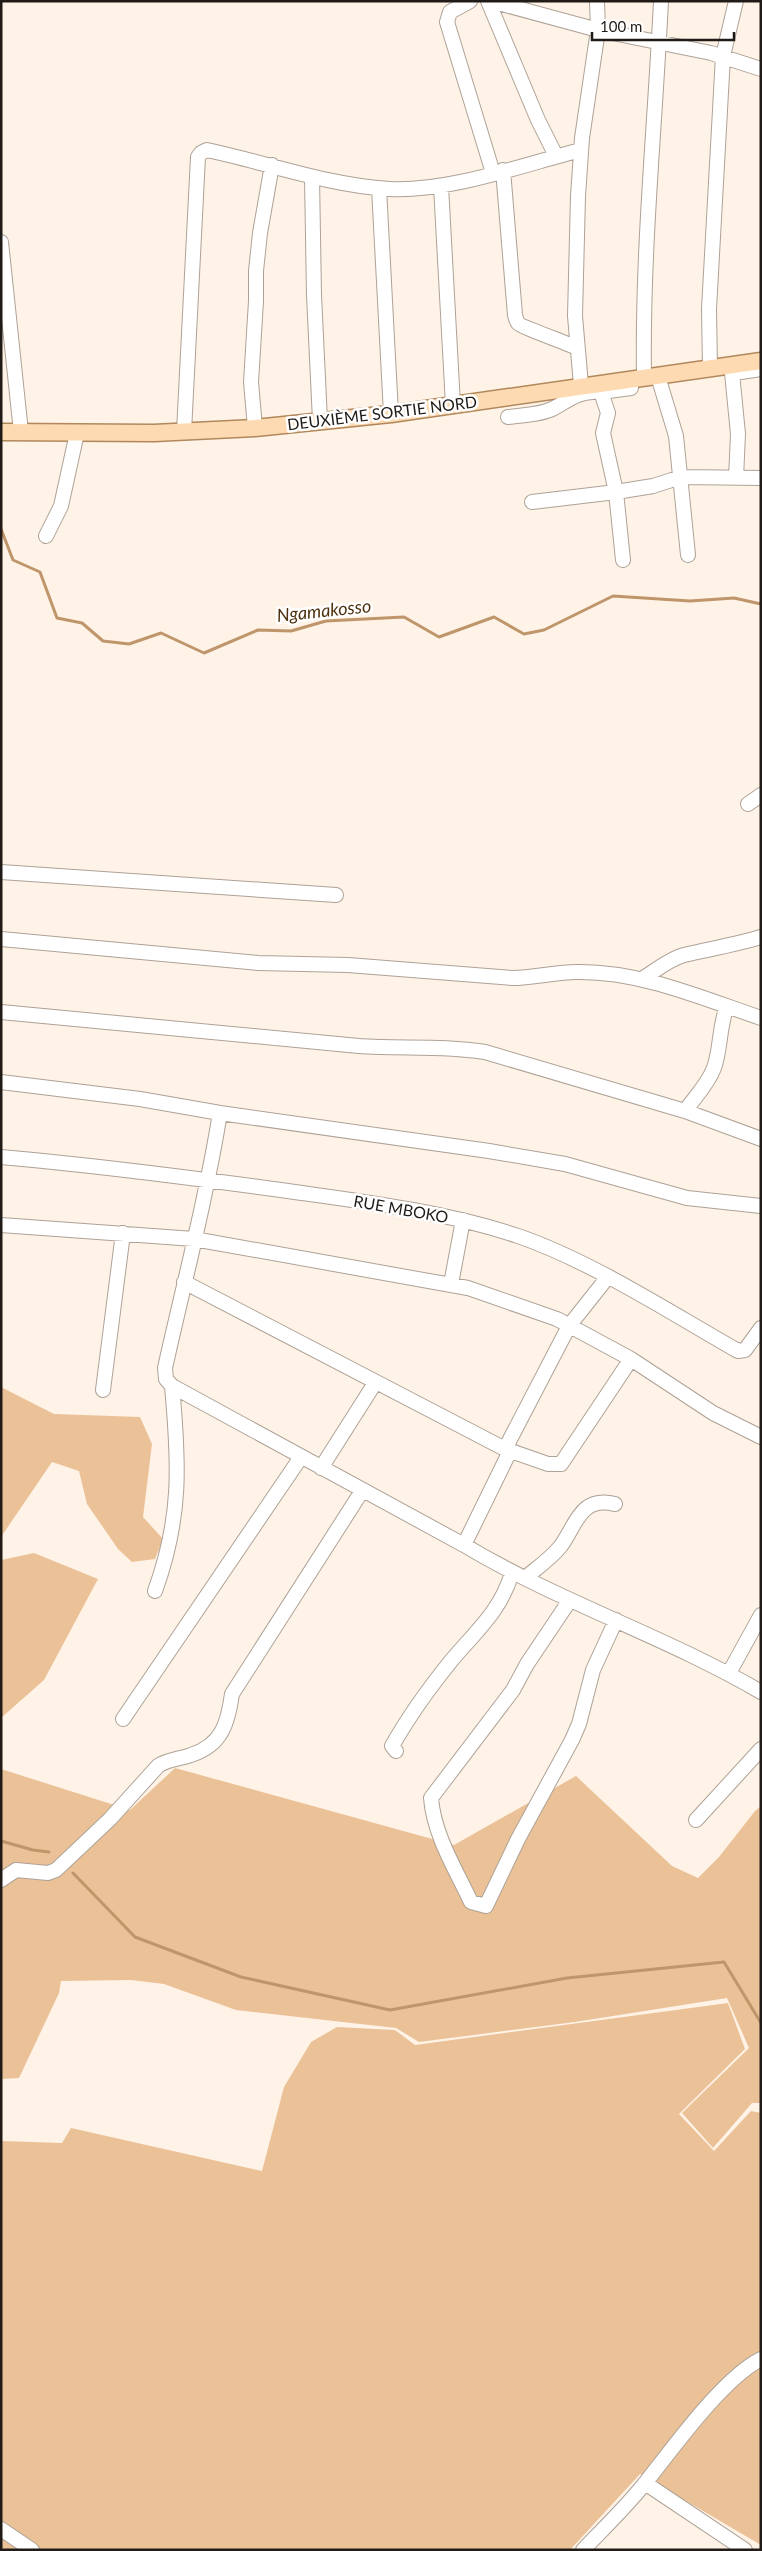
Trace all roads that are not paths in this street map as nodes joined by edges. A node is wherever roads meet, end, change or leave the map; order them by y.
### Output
1 (470, 1) edge
2 (490, 1) edge
3 (597, 1) edge
4 (661, 1) edge
5 (736, 1) edge
6 (529, 6) edge
7 (598, 30) junction
8 (659, 43) junction
9 (723, 56) junction
10 (761, 69) edge
11 (581, 150) junction
12 (556, 156) junction
13 (272, 166) junction
14 (498, 171) junction
15 (312, 177) junction
16 (441, 186) junction
17 (379, 188) junction
18 (1, 242) edge
19 (577, 348) junction
20 (761, 361) edge
21 (710, 367) junction
22 (761, 369) edge
23 (732, 373) junction
24 (644, 377) junction
25 (660, 383) junction
26 (581, 385) junction
27 (601, 392) junction
28 (453, 405) junction
29 (391, 414) junction
30 (508, 417) dead end
31 (320, 421) junction
32 (255, 428) junction
33 (1, 432) edge
34 (21, 432) junction
35 (184, 432) junction
36 (77, 433) junction
37 (681, 477) junction
38 (736, 478) junction
39 (761, 478) edge
40 (616, 492) junction
41 (532, 502) dead end
42 (46, 536) dead end
43 (688, 554) dead end
44 (623, 560) dead end
45 (761, 795) edge
46 (748, 804) dead end
47 (1, 872) edge
48 (336, 895) dead end
49 (761, 936) edge
50 (1, 939) edge
51 (642, 979) junction
52 (727, 1006) junction
53 (1, 1012) edge
54 (761, 1018) edge
55 (1, 1082) edge
56 (685, 1111) junction
57 (220, 1113) junction
58 (761, 1139) edge
59 (1, 1157) edge
60 (209, 1180) junction
61 (761, 1206) edge
62 (464, 1220) junction
63 (1, 1226) edge
64 (123, 1233) junction
65 (194, 1239) junction
66 (607, 1278) junction
67 (184, 1282) junction
68 (451, 1284) junction
69 (569, 1326) junction
70 (761, 1328) edge
71 (631, 1358) junction
72 (375, 1383) junction
73 (172, 1386) junction
74 (103, 1390) dead end
75 (761, 1437) edge
76 (508, 1450) junction
77 (301, 1457) junction
78 (321, 1468) junction
79 (362, 1491) junction
80 (615, 1504) dead end
81 (464, 1545) junction
82 (518, 1576) junction
83 (155, 1591) dead end
84 (570, 1600) junction
85 (761, 1615) edge
86 (616, 1620) junction
87 (729, 1673) junction
88 (761, 1692) edge
89 (123, 1719) dead end
90 (761, 1749) edge
91 (396, 1751) dead end
92 (696, 1820) dead end
93 (1, 1880) edge
94 (761, 2359) edge
95 (645, 2483) junction
96 (1, 2529) edge
97 (32, 2550) edge
98 (583, 2550) edge
99 (745, 2550) edge

1 - 14 street
2 - 6 street
2 - 12 street
3 - 7 street
4 - 8 street
5 - 9 street
6 - 7 street
7 - 8 street
7 - 11 street
8 - 9 street
8 - 24 street
9 - 10 street
9 - 21 street
11 - 12 street
11 - 19 street
12 - 14 street
13 - 15 street
13 - 32 street
13 - 35 street
14 - 16 street
14 - 19 street
15 - 17 street
15 - 31 street
16 - 17 street
16 - 28 street
17 - 29 street
18 - 34 street
19 - 26 street
20 - 21 main road, DEUXIÈME SORTIE NORD
21 - 24 main road, DEUXIÈME SORTIE NORD
22 - 23 street
23 - 25 street
23 - 38 street
24 - 26 main road, DEUXIÈME SORTIE NORD
25 - 27 street
25 - 37 street
26 - 28 main road, DEUXIÈME SORTIE NORD
27 - 30 street
27 - 40 street
28 - 29 main road, DEUXIÈME SORTIE NORD
29 - 31 main road, DEUXIÈME SORTIE NORD
31 - 32 main road, DEUXIÈME SORTIE NORD
32 - 35 main road, DEUXIÈME SORTIE NORD
33 - 34 main road, DEUXIÈME SORTIE NORD
34 - 36 main road, DEUXIÈME SORTIE NORD
35 - 36 main road, DEUXIÈME SORTIE NORD
36 - 42 street
37 - 38 street
37 - 40 street
37 - 43 street
38 - 39 street
40 - 41 street
40 - 44 street
45 - 46 street
47 - 48 street
49 - 51 street
50 - 51 street
51 - 52 street
52 - 54 street
52 - 56 street
53 - 56 street
55 - 57 street
56 - 58 street
57 - 60 street
57 - 61 street
59 - 60 street, RUE MBOKO
60 - 62 street, RUE MBOKO
60 - 65 street
62 - 66 street, RUE MBOKO
62 - 68 street
63 - 64 street
64 - 65 street
64 - 74 street
65 - 67 street
65 - 68 street
66 - 69 street
66 - 70 street, RUE MBOKO
67 - 72 street
67 - 73 street
68 - 69 street
69 - 71 street
69 - 76 street
71 - 75 street
71 - 76 street
72 - 76 street
72 - 78 street
73 - 77 street
73 - 83 street
76 - 81 street
77 - 78 street
77 - 89 street
78 - 79 street
79 - 81 street
79 - 93 street
80 - 82 street
81 - 82 street
82 - 84 street
82 - 91 street
84 - 86 street
84 - 86 street
85 - 87 street
86 - 87 street
87 - 88 street
90 - 92 street
94 - 95 street
95 - 98 street
95 - 99 street
96 - 97 street

